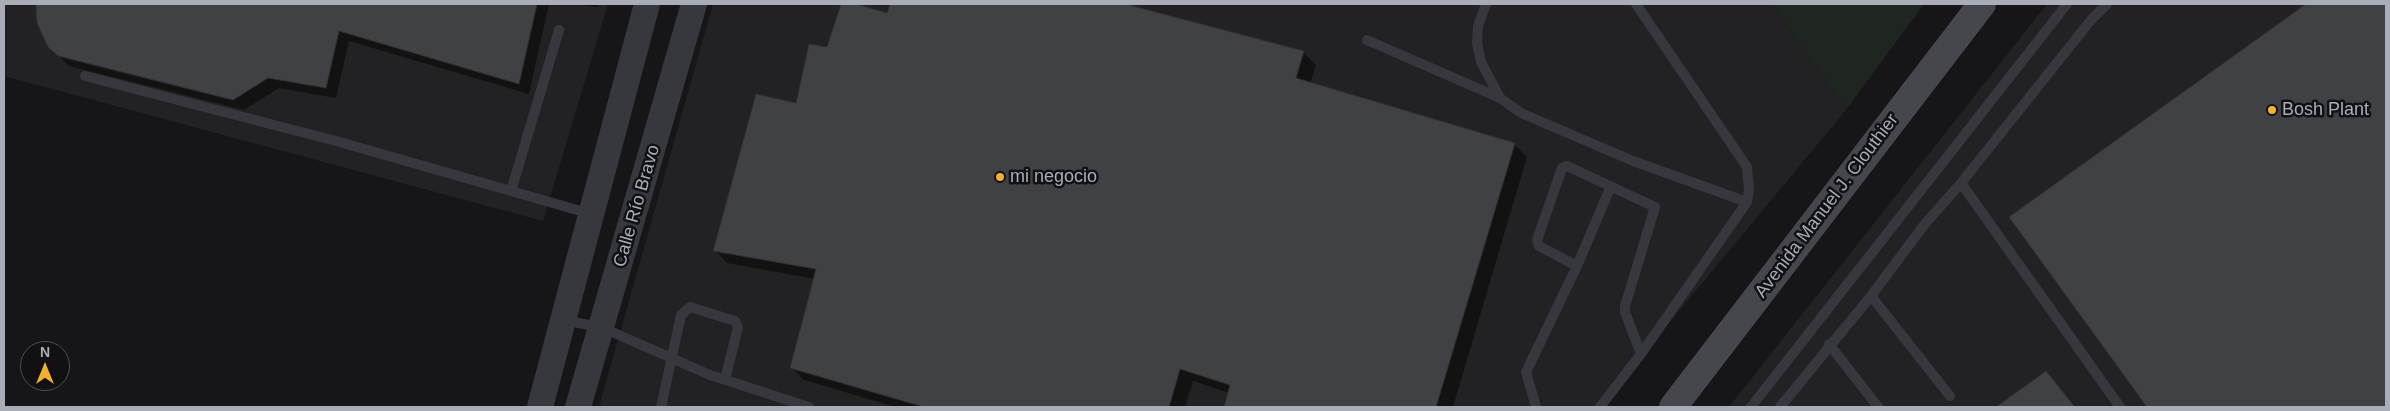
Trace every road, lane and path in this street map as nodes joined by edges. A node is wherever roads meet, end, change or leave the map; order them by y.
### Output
1 (647, 4) edge
2 (694, 4) edge
3 (1486, 4) edge
4 (1636, 4) edge
5 (1982, 4) edge
6 (2067, 4) edge
7 (2107, 4) edge
8 (559, 30) dead end
9 (1367, 40) dead end
10 (85, 76) dead end
11 (1500, 98) junction
12 (1960, 183) junction
13 (1611, 186) junction
14 (511, 191) junction
15 (1747, 202) junction
16 (591, 214) junction
17 (1576, 266) junction
18 (1870, 296) junction
19 (563, 320) junction
20 (603, 328) junction
21 (1829, 344) junction
22 (1641, 354) junction
23 (670, 359) junction
24 (725, 380) junction
25 (1950, 396) dead end
26 (540, 407) edge
27 (578, 407) edge
28 (660, 407) edge
29 (809, 407) edge
30 (1536, 407) edge
31 (1600, 407) edge
32 (1673, 407) edge
33 (1751, 407) edge
34 (1780, 407) edge
35 (1878, 407) edge
36 (2120, 407) edge

1 - 16 street
2 - 20 street, Calle Río Bravo
3 - 11 lane
4 - 15 lane
5 - 32 main road, Avenida Manuel J. Clouthier
6 - 33 lane
7 - 12 lane
8 - 14 lane
9 - 11 lane
10 - 14 lane
11 - 15 lane
12 - 18 lane
12 - 36 lane
13 - 17 lane
13 - 17 lane
13 - 22 lane
14 - 16 lane
15 - 22 lane
16 - 19 street
17 - 30 lane
18 - 21 lane
18 - 25 lane
19 - 20 lane
19 - 26 street
20 - 23 lane
20 - 27 street, Calle Río Bravo
21 - 34 lane
21 - 35 lane
22 - 31 lane
23 - 24 lane
23 - 24 lane
23 - 28 lane
24 - 29 lane

